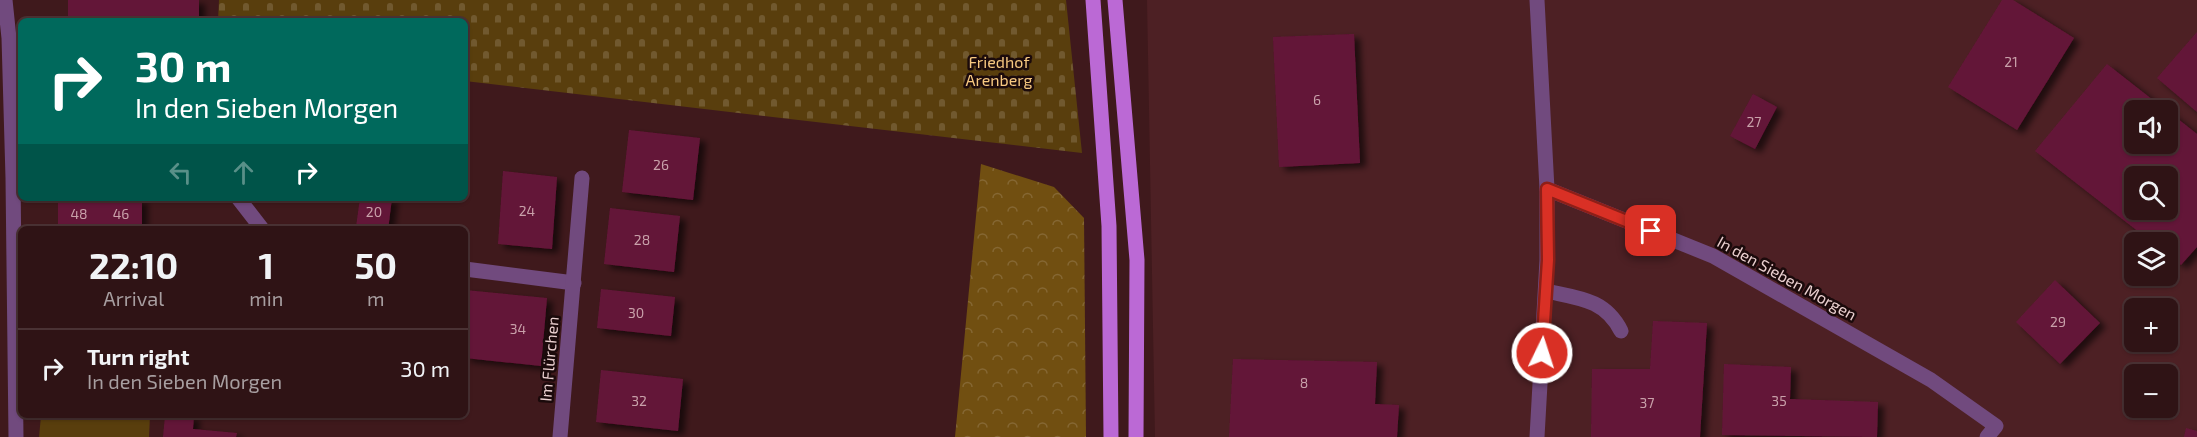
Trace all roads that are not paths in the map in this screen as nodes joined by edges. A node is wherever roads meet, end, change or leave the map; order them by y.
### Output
1 (5, 0) edge
2 (1094, 0) edge
3 (1115, 0) edge
4 (1537, 0) edge
5 (11, 178) edge
6 (582, 178) dead end
7 (1547, 189) junction
8 (239, 201) edge
9 (259, 226) edge
10 (468, 269) edge
11 (574, 283) junction
12 (1546, 291) junction
13 (1621, 331) dead end
14 (1991, 432) edge
15 (16, 437) edge
16 (560, 437) edge
17 (1111, 437) edge
18 (1136, 437) edge
19 (1537, 437) edge

1 - 5 street
2 - 17 main road
3 - 18 main road
4 - 7 street
5 - 15 street
6 - 11 street, Im Flürchen
7 - 12 street
7 - 14 street, In den Sieben Morgen
8 - 9 street
10 - 11 street
11 - 16 street, Im Flürchen
12 - 13 street
12 - 19 street

